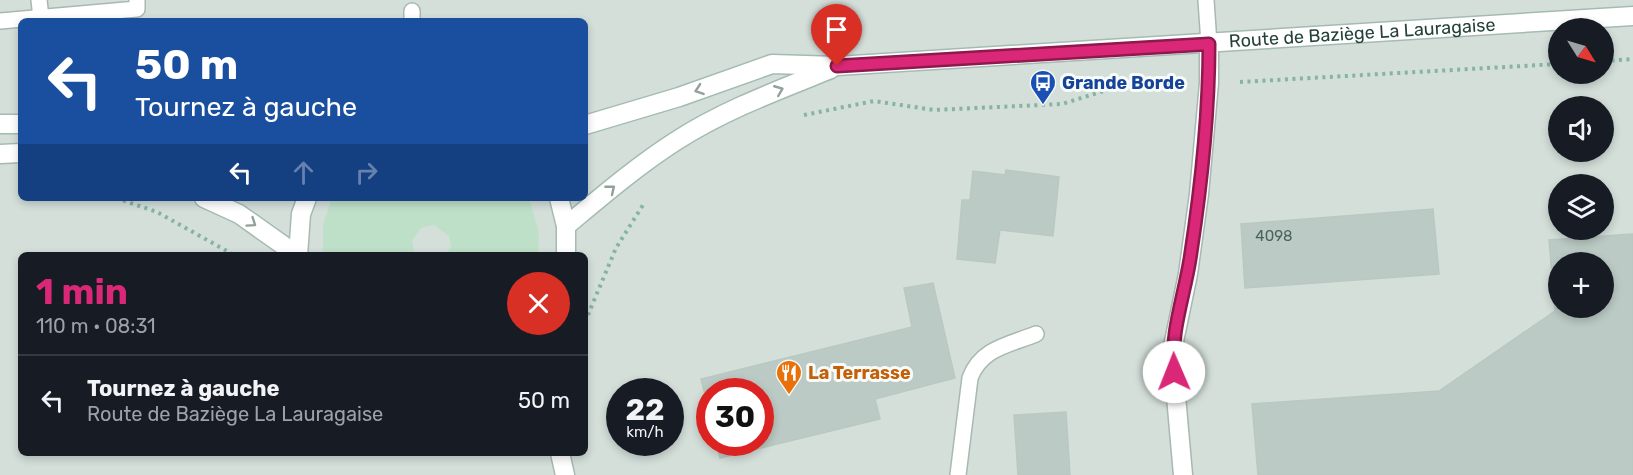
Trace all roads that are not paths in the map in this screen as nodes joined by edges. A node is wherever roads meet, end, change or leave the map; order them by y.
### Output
1 (39, 0) edge
2 (137, 0) edge
3 (1206, 0) edge
4 (1633, 16) edge
5 (41, 18) joint
6 (18, 20) edge
7 (0, 21) edge
8 (1209, 44) junction
9 (837, 66) junction
10 (0, 124) edge
11 (18, 124) edge
12 (588, 124) edge
13 (18, 153) edge
14 (0, 154) edge
15 (211, 201) edge
16 (306, 201) edge
17 (560, 201) edge
18 (566, 226) junction
19 (294, 252) edge
20 (298, 252) edge
21 (566, 252) edge
22 (1036, 334) dead end
23 (958, 475) edge
24 (1183, 475) edge

1 - 5 lane
2 - 5 lane
3 - 8 lane
4 - 8 main road, Route de Baziège La Lauragaise
6 - 7 lane
8 - 9 main road, Route de Baziège La Lauragaise
8 - 24 main road
9 -> 12 main road, Route de Baziège La Lauragaise
18 -> 9 main road, Route de Baziège La Lauragaise
10 - 11 main road
13 - 14 main road
15 -> 19 main road
16 - 20 main road
17 - 18 main road
18 - 21 main road
22 - 23 lane

